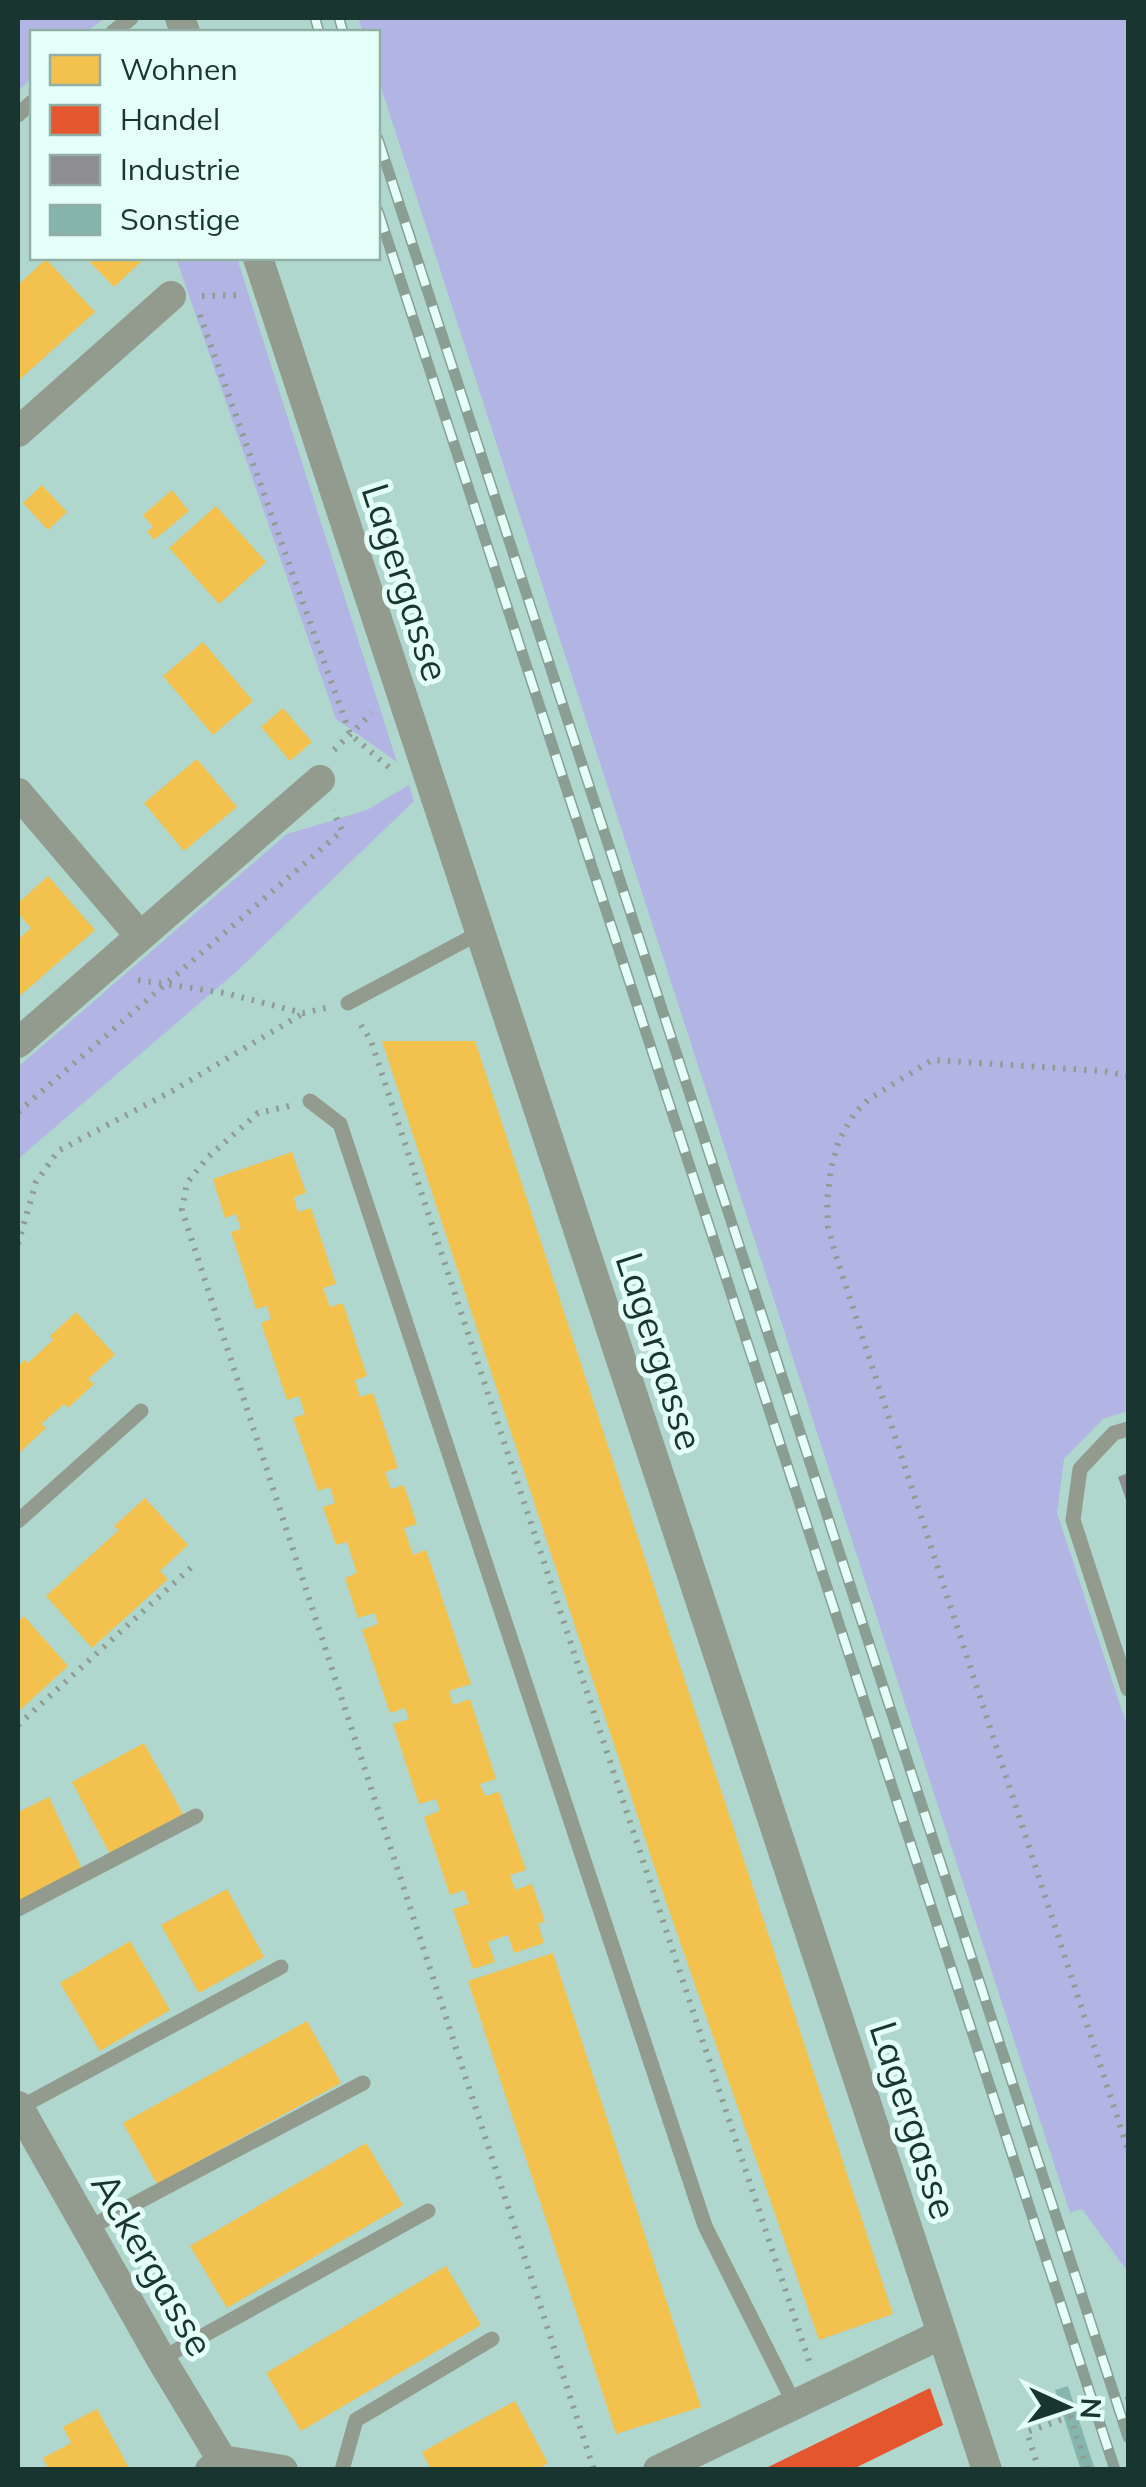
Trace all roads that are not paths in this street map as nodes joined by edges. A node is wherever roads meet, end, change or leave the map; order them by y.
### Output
1 (259, 260) edge
2 (171, 296) road end
3 (18, 432) edge
4 (320, 780) road end
5 (18, 793) edge
6 (479, 933) junction
7 (140, 936) junction
8 (348, 1003) road end
9 (18, 1043) edge
10 (310, 1101) road end
11 (141, 1410) dead end
12 (1128, 1429) edge
13 (18, 1521) edge
14 (1128, 1689) edge
15 (196, 1816) dead end
16 (18, 1910) edge
17 (281, 1968) dead end
18 (362, 2083) dead end
19 (18, 2107) edge
20 (428, 2211) dead end
21 (87, 2229) junction
22 (942, 2334) junction
23 (492, 2339) dead end
24 (160, 2359) junction
25 (807, 2400) junction
26 (216, 2465) edge
27 (283, 2470) edge
28 (342, 2470) edge
29 (658, 2470) edge
30 (987, 2470) edge

1 - 6 street, Lagergasse
2 - 3 street
4 - 7 street
5 - 7 street
6 - 8 lane
6 - 22 street, Lagergasse
7 - 9 street
10 - 25 lane
11 - 13 lane
12 - 14 lane
15 - 16 lane
17 - 19 lane
18 - 21 lane
19 - 21 street, Ackergasse
20 - 24 lane
21 - 24 street, Ackergasse
22 - 25 street
22 - 30 street, Lagergasse
23 - 28 lane
24 - 26 street, Ackergasse
25 - 29 street
26 - 27 street

